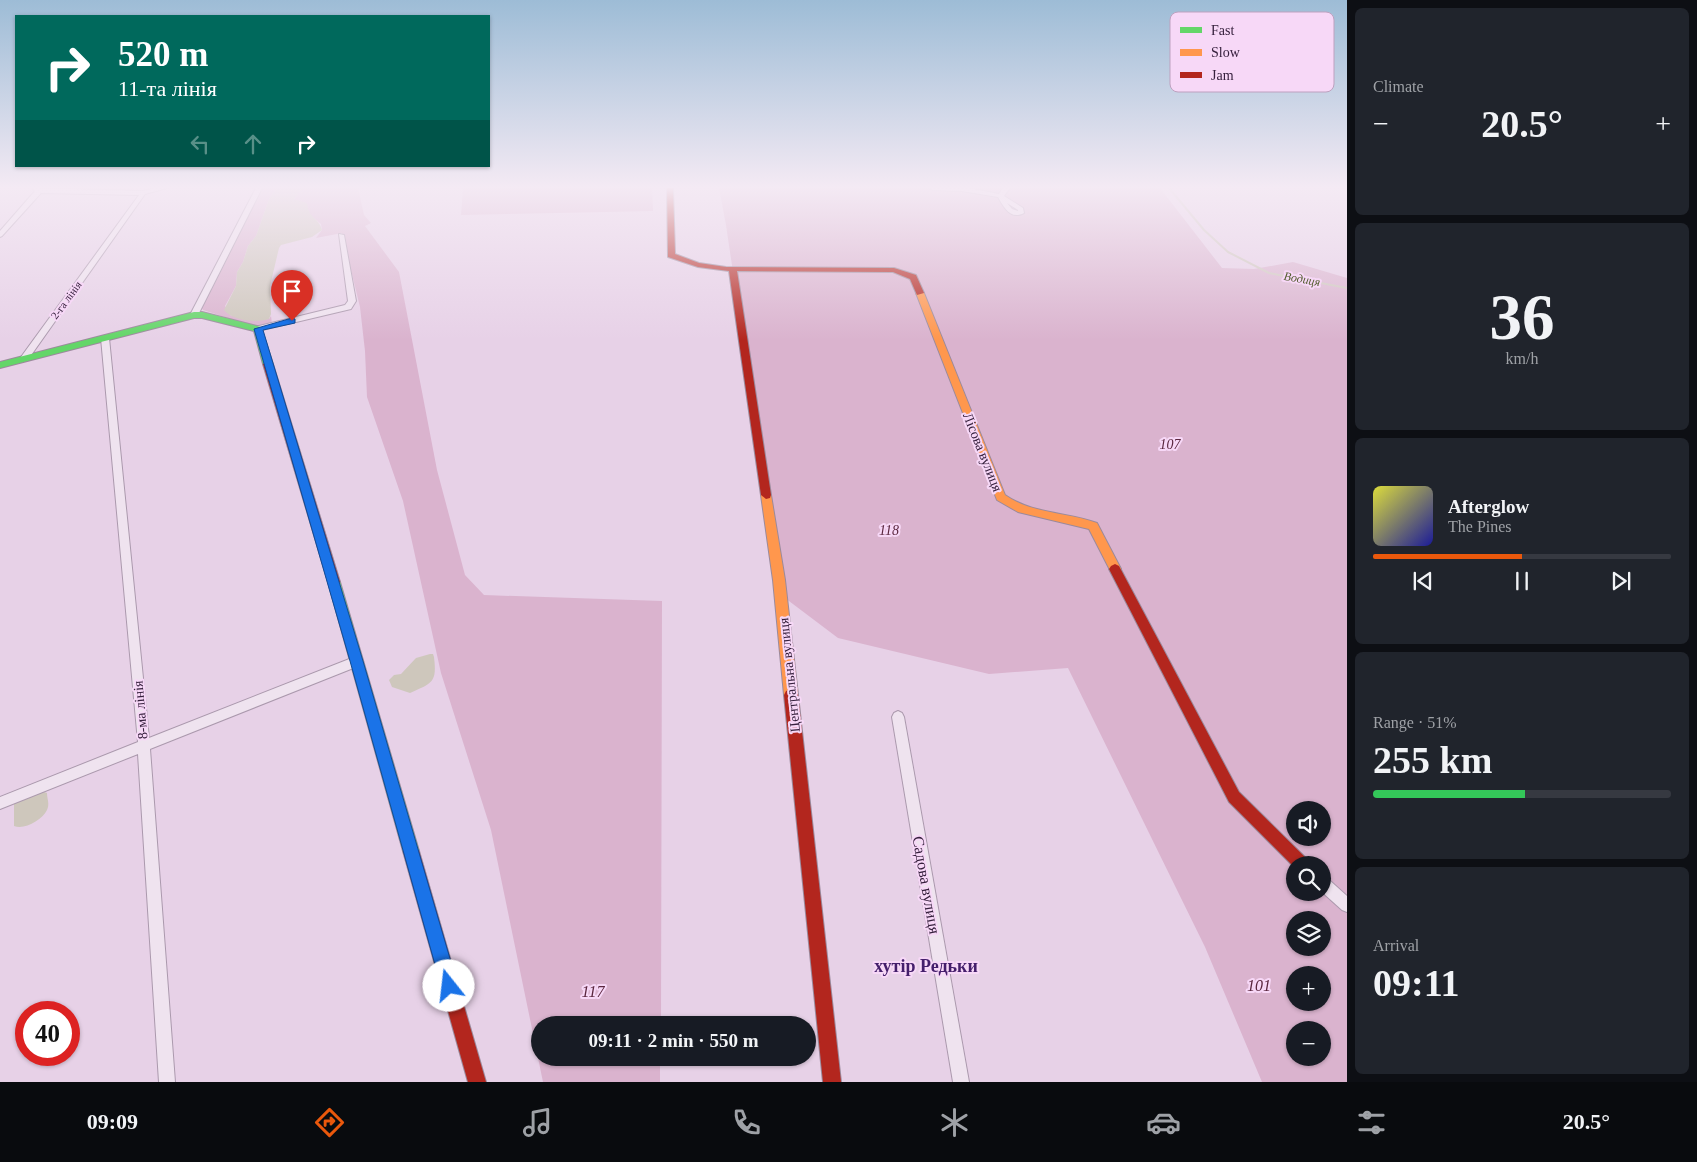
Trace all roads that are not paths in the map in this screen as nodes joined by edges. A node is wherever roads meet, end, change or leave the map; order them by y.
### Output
1 (111, 238) edge
2 (233, 238) edge
3 (342, 238) edge
4 (671, 238) edge
5 (733, 269) junction
6 (194, 315) junction
7 (258, 329) junction
8 (106, 338) junction
9 (24, 358) junction
10 (0, 365) edge
11 (356, 661) junction
12 (898, 717) dead end
13 (144, 746) junction
14 (0, 803) edge
15 (1294, 856) edge
16 (1331, 891) edge
17 (1347, 905) edge
18 (167, 1082) edge
19 (477, 1082) edge
20 (832, 1082) edge
21 (961, 1082) edge

1 - 9 street, 2-га лінія
2 - 6 street
3 - 7 street
4 - 5 street, Лісова вулиця
5 - 15 street, Лісова вулиця
5 - 20 street, Центральна вулиця
6 - 7 street
6 - 8 street
7 - 11 street
8 - 9 street
8 - 13 street, 8-ма лінія
9 - 10 street
11 - 13 street
11 - 19 street
12 - 21 street, Садова вулиця
13 - 14 street
13 - 18 street, 8-ма лінія
16 - 17 street

